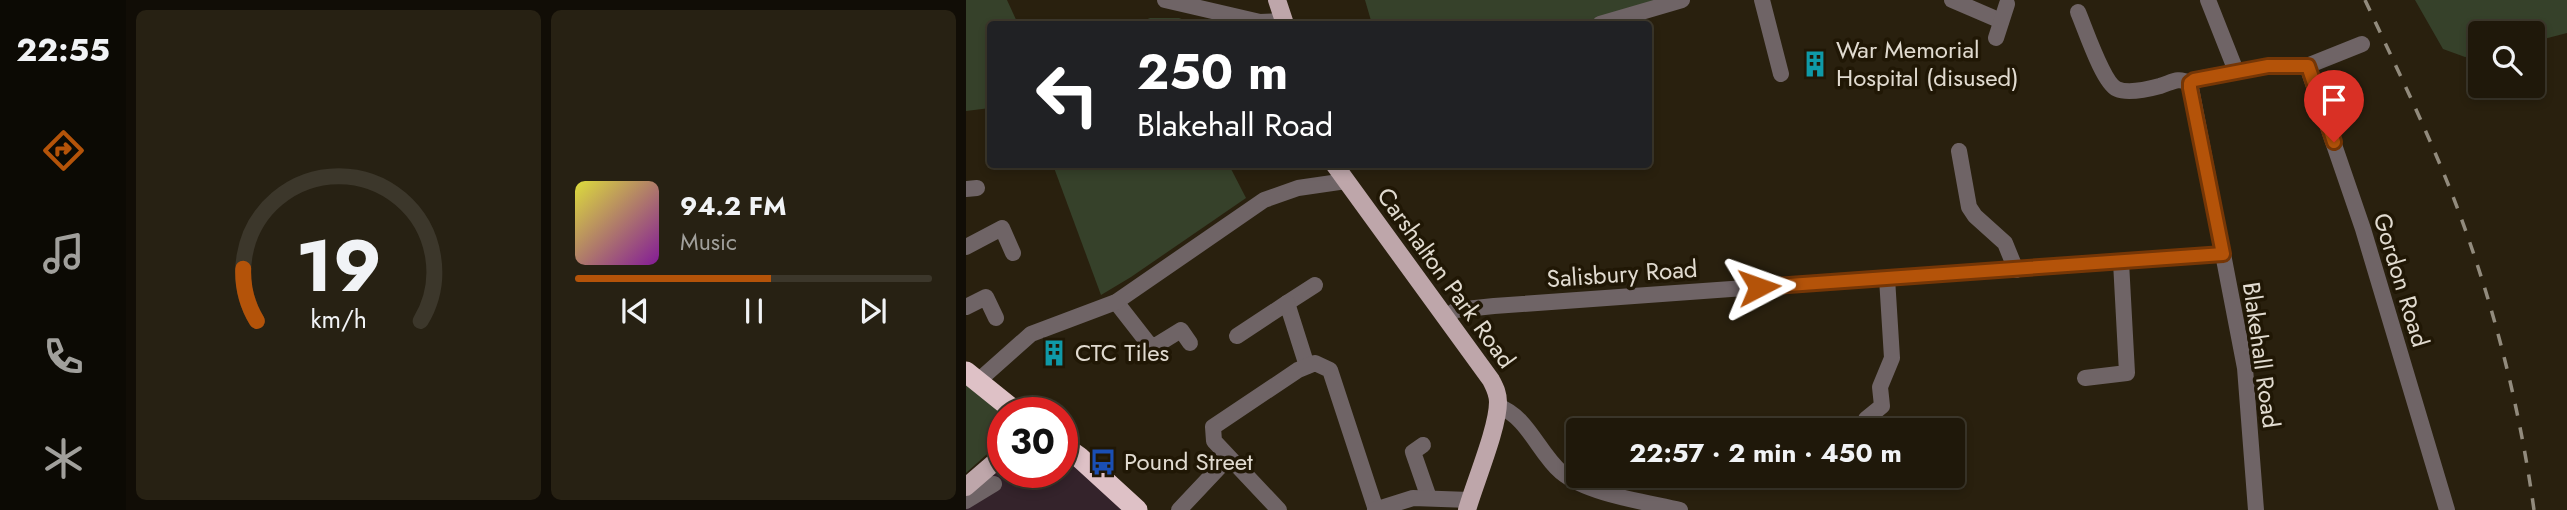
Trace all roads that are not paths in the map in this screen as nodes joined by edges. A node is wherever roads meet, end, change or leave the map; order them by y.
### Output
1 (1165, 0) edge
2 (1276, 0) edge
3 (1682, 0) edge
4 (1762, 0) edge
5 (1952, 0) edge
6 (2208, 0) edge
7 (2007, 4) dead end
8 (2078, 12) dead end
9 (1256, 21) edge
10 (1283, 21) edge
11 (1610, 21) edge
12 (2001, 22) junction
13 (1996, 38) dead end
14 (2362, 44) dead end
15 (2308, 66) junction
16 (2236, 71) junction
17 (1781, 74) dead end
18 (2190, 83) junction
19 (1959, 151) dead end
20 (1340, 170) edge
21 (966, 247) edge
22 (1013, 253) dead end
23 (2223, 254) junction
24 (2121, 262) junction
25 (2016, 270) junction
26 (1887, 278) junction
27 (1315, 285) dead end
28 (1116, 302) junction
29 (1287, 303) junction
30 (966, 307) edge
31 (1446, 317) junction
32 (996, 318) dead end
33 (1237, 336) dead end
34 (1190, 343) dead end
35 (1307, 366) junction
36 (972, 377) edge
37 (2085, 378) dead end
38 (997, 397) edge
39 (1498, 406) junction
40 (1867, 418) edge
41 (1423, 446) dead end
42 (1078, 456) edge
43 (1228, 458) junction
44 (987, 468) edge
45 (966, 486) edge
46 (987, 488) edge
47 (966, 501) edge
48 (1423, 502) edge
49 (1468, 505) edge
50 (1640, 505) edge
51 (1137, 510) edge
52 (1179, 510) edge
53 (1279, 510) edge
54 (1376, 510) edge
55 (1680, 510) edge
56 (2256, 510) edge
57 (2447, 510) edge

1 - 9 street
2 - 10 main road
3 - 11 street
4 - 17 street
5 - 12 street
6 - 16 street
7 - 12 street
8 - 18 street
12 - 13 street
14 - 15 street
15 - 16 street
15 - 57 street, Gordon Road
16 - 18 street
18 - 23 street, Blakehall Road
19 - 25 street
20 - 28 street, Carshalton Park Road
20 - 31 main road, Carshalton Park Road
21 - 22 street
23 - 24 street, Salisbury Road
23 - 56 street, Blakehall Road
24 - 25 street, Salisbury Road
24 - 37 street
25 - 26 street, Salisbury Road
26 - 31 street, Salisbury Road
26 - 40 street
27 - 29 street
28 - 34 street
28 - 36 street, Carshalton Park Road
29 - 33 street
29 - 35 street
30 - 32 street
31 - 39 main road, Carshalton Park Road
35 - 43 street
35 - 54 street
36 - 38 highway
39 - 49 main road
39 - 50 street, Carshalton Park Road
41 - 48 street
42 - 51 highway
43 - 52 street
43 - 53 street
44 - 45 main road
46 - 47 street
48 - 49 street
48 - 54 street
50 - 55 street, Carshalton Park Road

